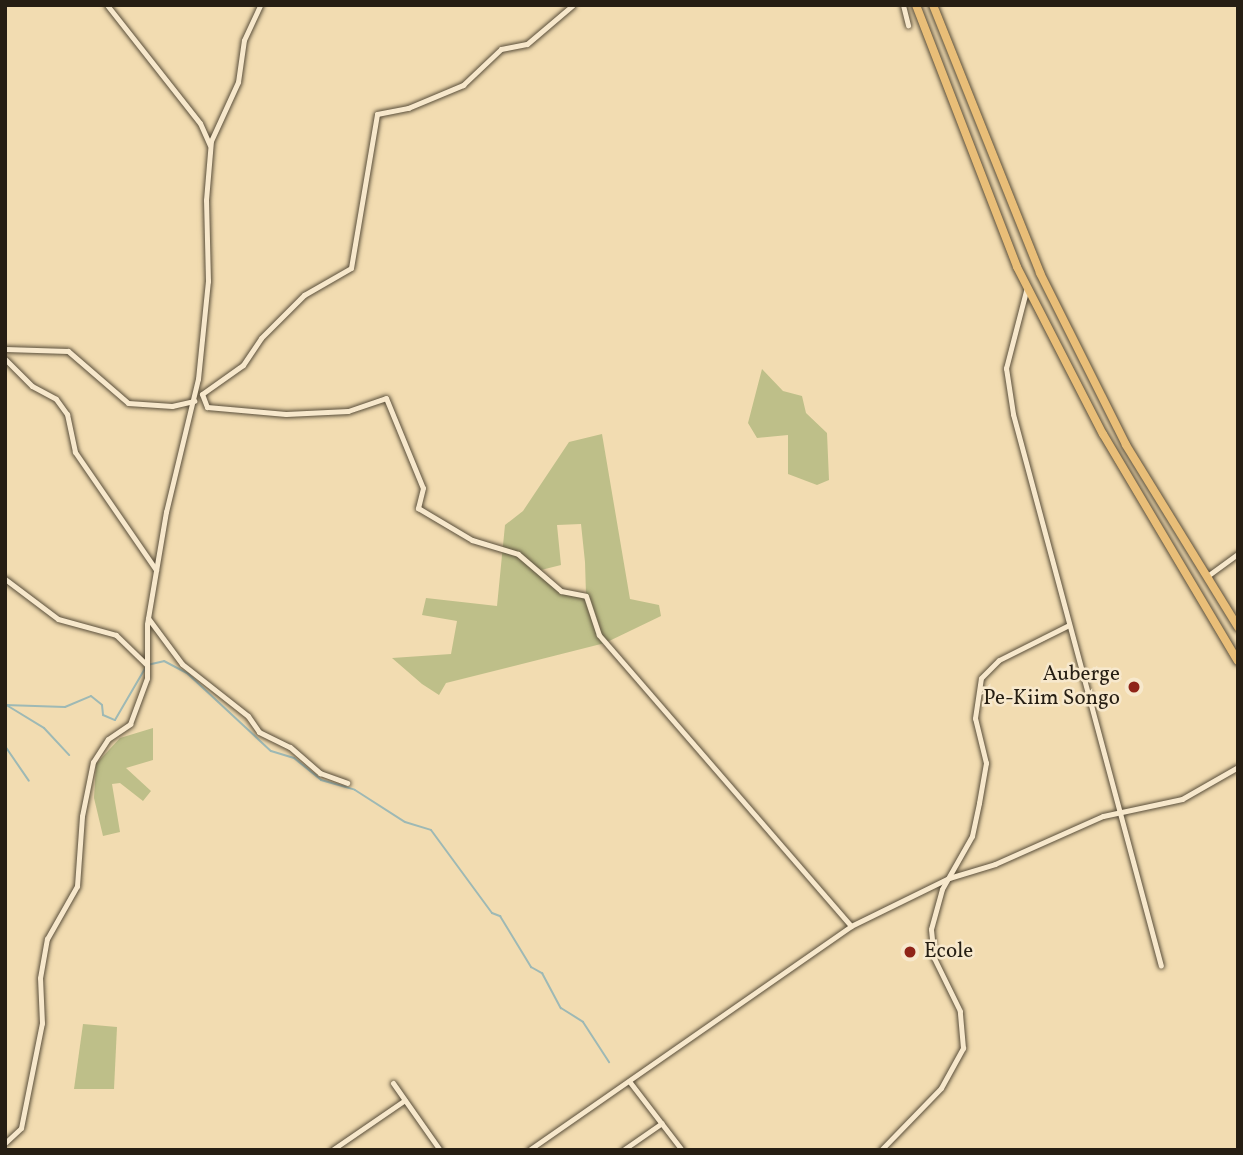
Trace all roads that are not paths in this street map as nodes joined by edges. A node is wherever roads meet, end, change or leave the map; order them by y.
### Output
1 (107, 5) edge
2 (260, 5) edge
3 (573, 5) edge
4 (903, 5) edge
5 (916, 5) edge
6 (933, 5) edge
7 (908, 25) dead end
8 (211, 148) junction
9 (1027, 287) junction
10 (5, 349) edge
11 (5, 359) edge
12 (202, 394) junction
13 (192, 403) junction
14 (1238, 554) edge
15 (156, 570) junction
16 (1206, 577) junction
17 (5, 579) edge
18 (148, 618) junction
19 (1069, 625) junction
20 (1238, 627) edge
21 (1238, 661) edge
22 (147, 665) junction
23 (1238, 767) edge
24 (347, 783) dead end
25 (1121, 815) junction
26 (949, 878) junction
27 (851, 926) junction
28 (1161, 966) dead end
29 (629, 1081) junction
30 (393, 1083) dead end
31 (405, 1100) junction
32 (662, 1124) junction
33 (5, 1143) edge
34 (437, 1149) edge
35 (332, 1150) edge
36 (529, 1150) edge
37 (623, 1150) edge
38 (682, 1150) edge
39 (881, 1150) edge

1 - 8 street
2 - 8 street
3 - 12 street
4 - 7 street
5 - 9 highway
6 - 16 highway
8 - 13 street
9 - 19 street
9 - 21 highway
10 - 13 street
11 - 15 street
12 - 13 street
12 - 27 street
13 - 15 street
14 - 16 street
15 - 18 street
16 - 20 highway
17 - 22 street
18 - 22 street
18 - 24 street
19 - 25 street
19 - 26 street
22 - 33 street
23 - 25 street
25 - 26 street
25 - 28 street
26 - 27 street
26 - 39 street
27 - 29 street
29 - 32 street
29 - 36 street
30 - 31 street
31 - 34 street
31 - 35 street
32 - 37 street
32 - 38 street

